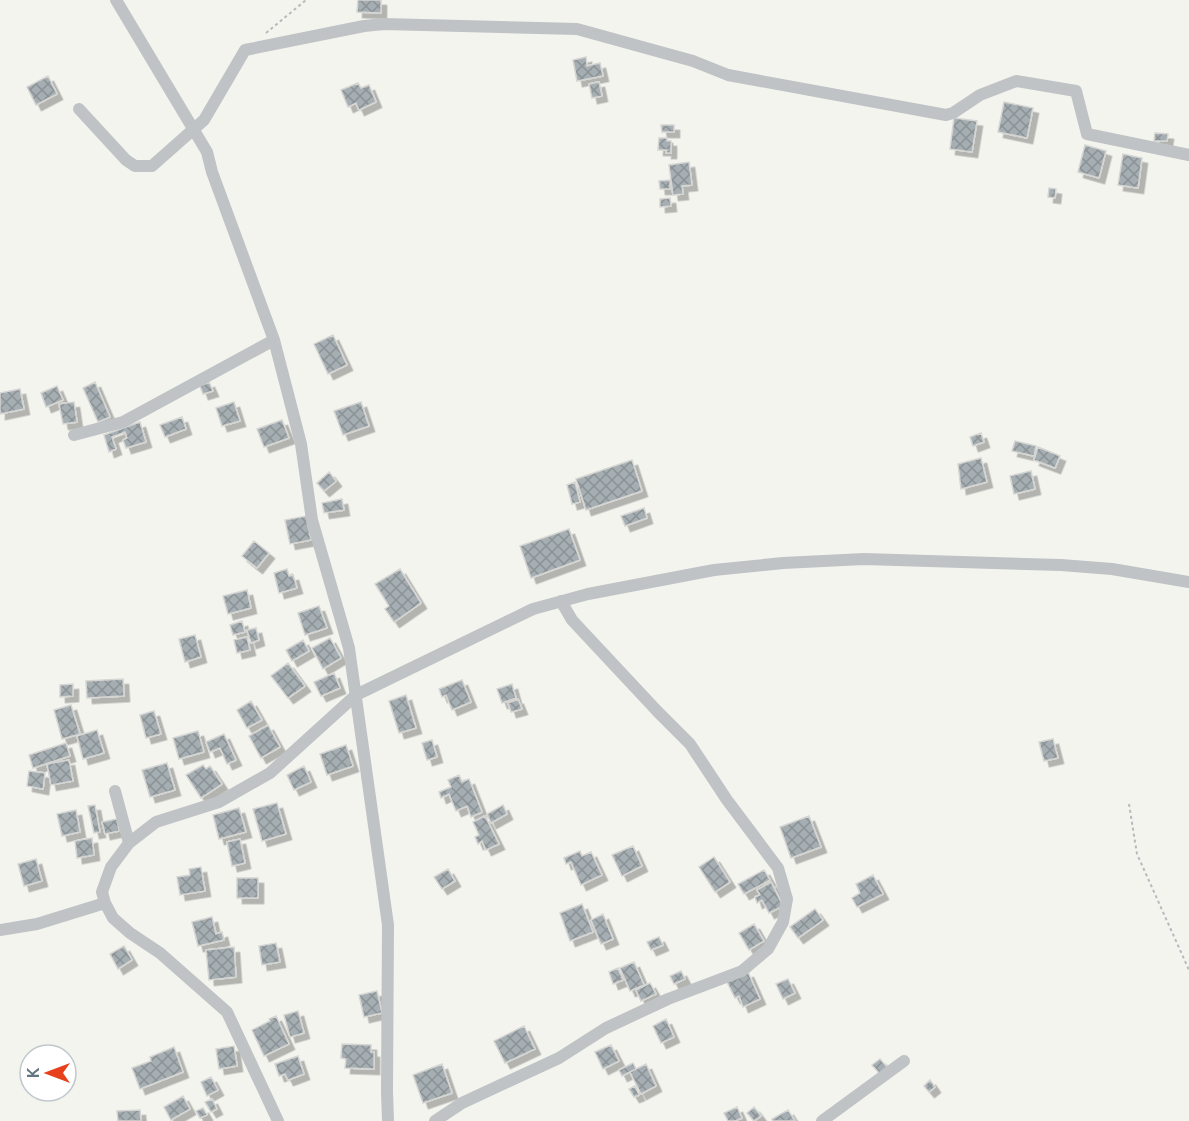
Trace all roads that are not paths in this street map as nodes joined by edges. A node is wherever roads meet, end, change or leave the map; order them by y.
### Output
1 (116, 0) edge
2 (79, 109) dead end
3 (194, 130) junction
4 (1189, 155) edge
5 (274, 340) junction
6 (74, 435) dead end
7 (1189, 582) edge
8 (561, 601) junction
9 (356, 695) junction
10 (115, 791) dead end
11 (129, 843) junction
12 (105, 903) junction
13 (0, 930) edge
14 (904, 1061) dead end
15 (278, 1121) edge
16 (388, 1121) edge
17 (435, 1121) edge
18 (822, 1121) edge

1 - 3 street
2 - 3 street
3 - 4 street
3 - 5 street
5 - 6 street
5 - 9 street
7 - 8 street
8 - 9 street
8 - 17 street
9 - 11 street
9 - 16 street
10 - 11 street
11 - 12 street
12 - 13 street
12 - 15 street
14 - 18 street

